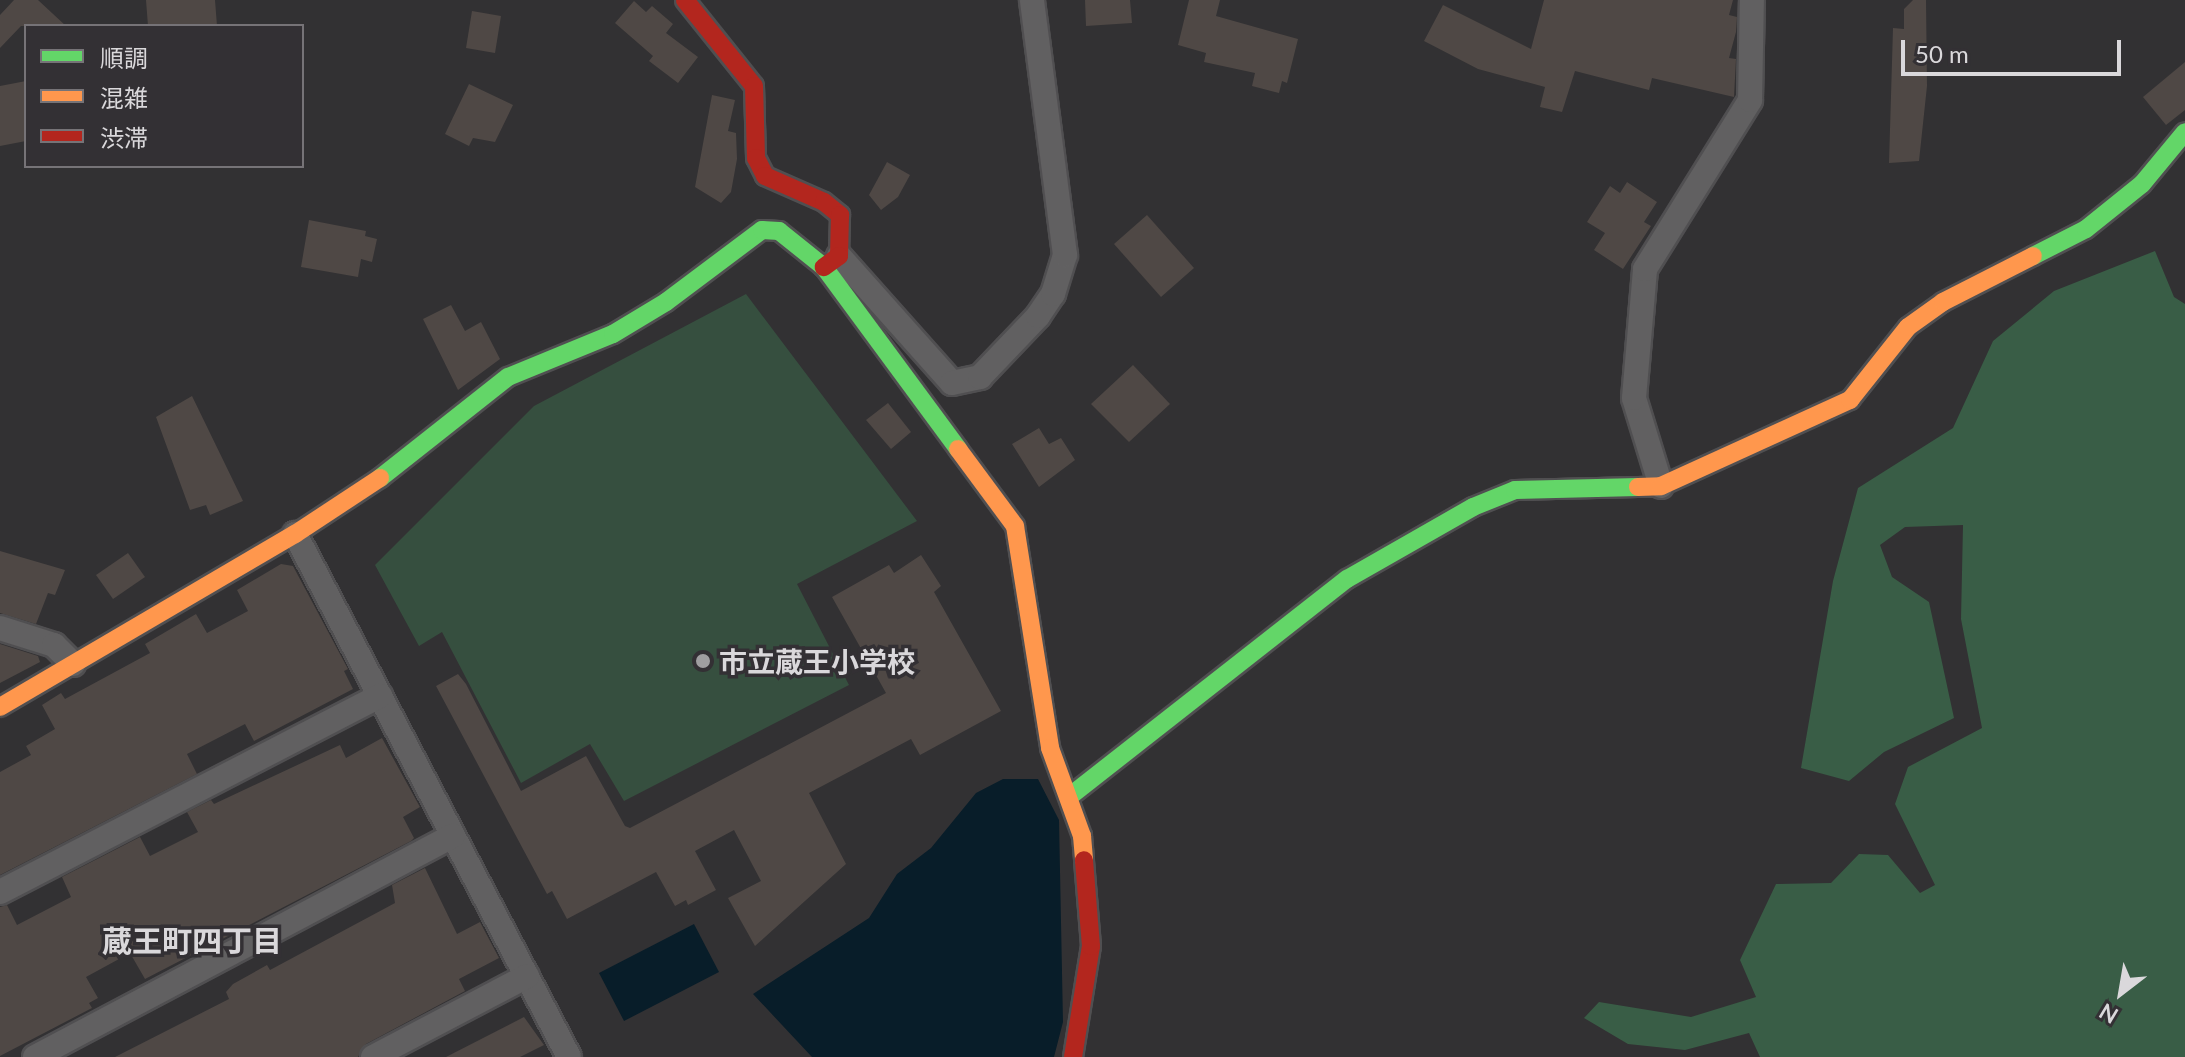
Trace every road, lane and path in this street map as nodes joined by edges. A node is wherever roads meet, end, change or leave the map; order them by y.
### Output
1 (685, 0) edge
2 (1032, 0) edge
3 (1752, 0) edge
4 (2185, 132) edge
5 (831, 262) junction
6 (1661, 486) junction
7 (295, 534) junction
8 (0, 628) edge
9 (73, 664) junction
10 (380, 696) junction
11 (0, 707) edge
12 (1070, 796) junction
13 (453, 836) junction
14 (0, 892) edge
15 (527, 976) junction
16 (35, 1057) edge
17 (373, 1057) edge
18 (569, 1057) edge
19 (1073, 1057) edge

1 - 5 street
2 - 5 street
3 - 6 street
4 - 6 street
5 - 7 street
5 - 12 street
6 - 12 street
7 - 9 street
7 - 10 street
8 - 9 street
9 - 11 street
10 - 13 street
10 - 14 street
12 - 19 street
13 - 15 street
13 - 16 street
15 - 17 street
15 - 18 street

